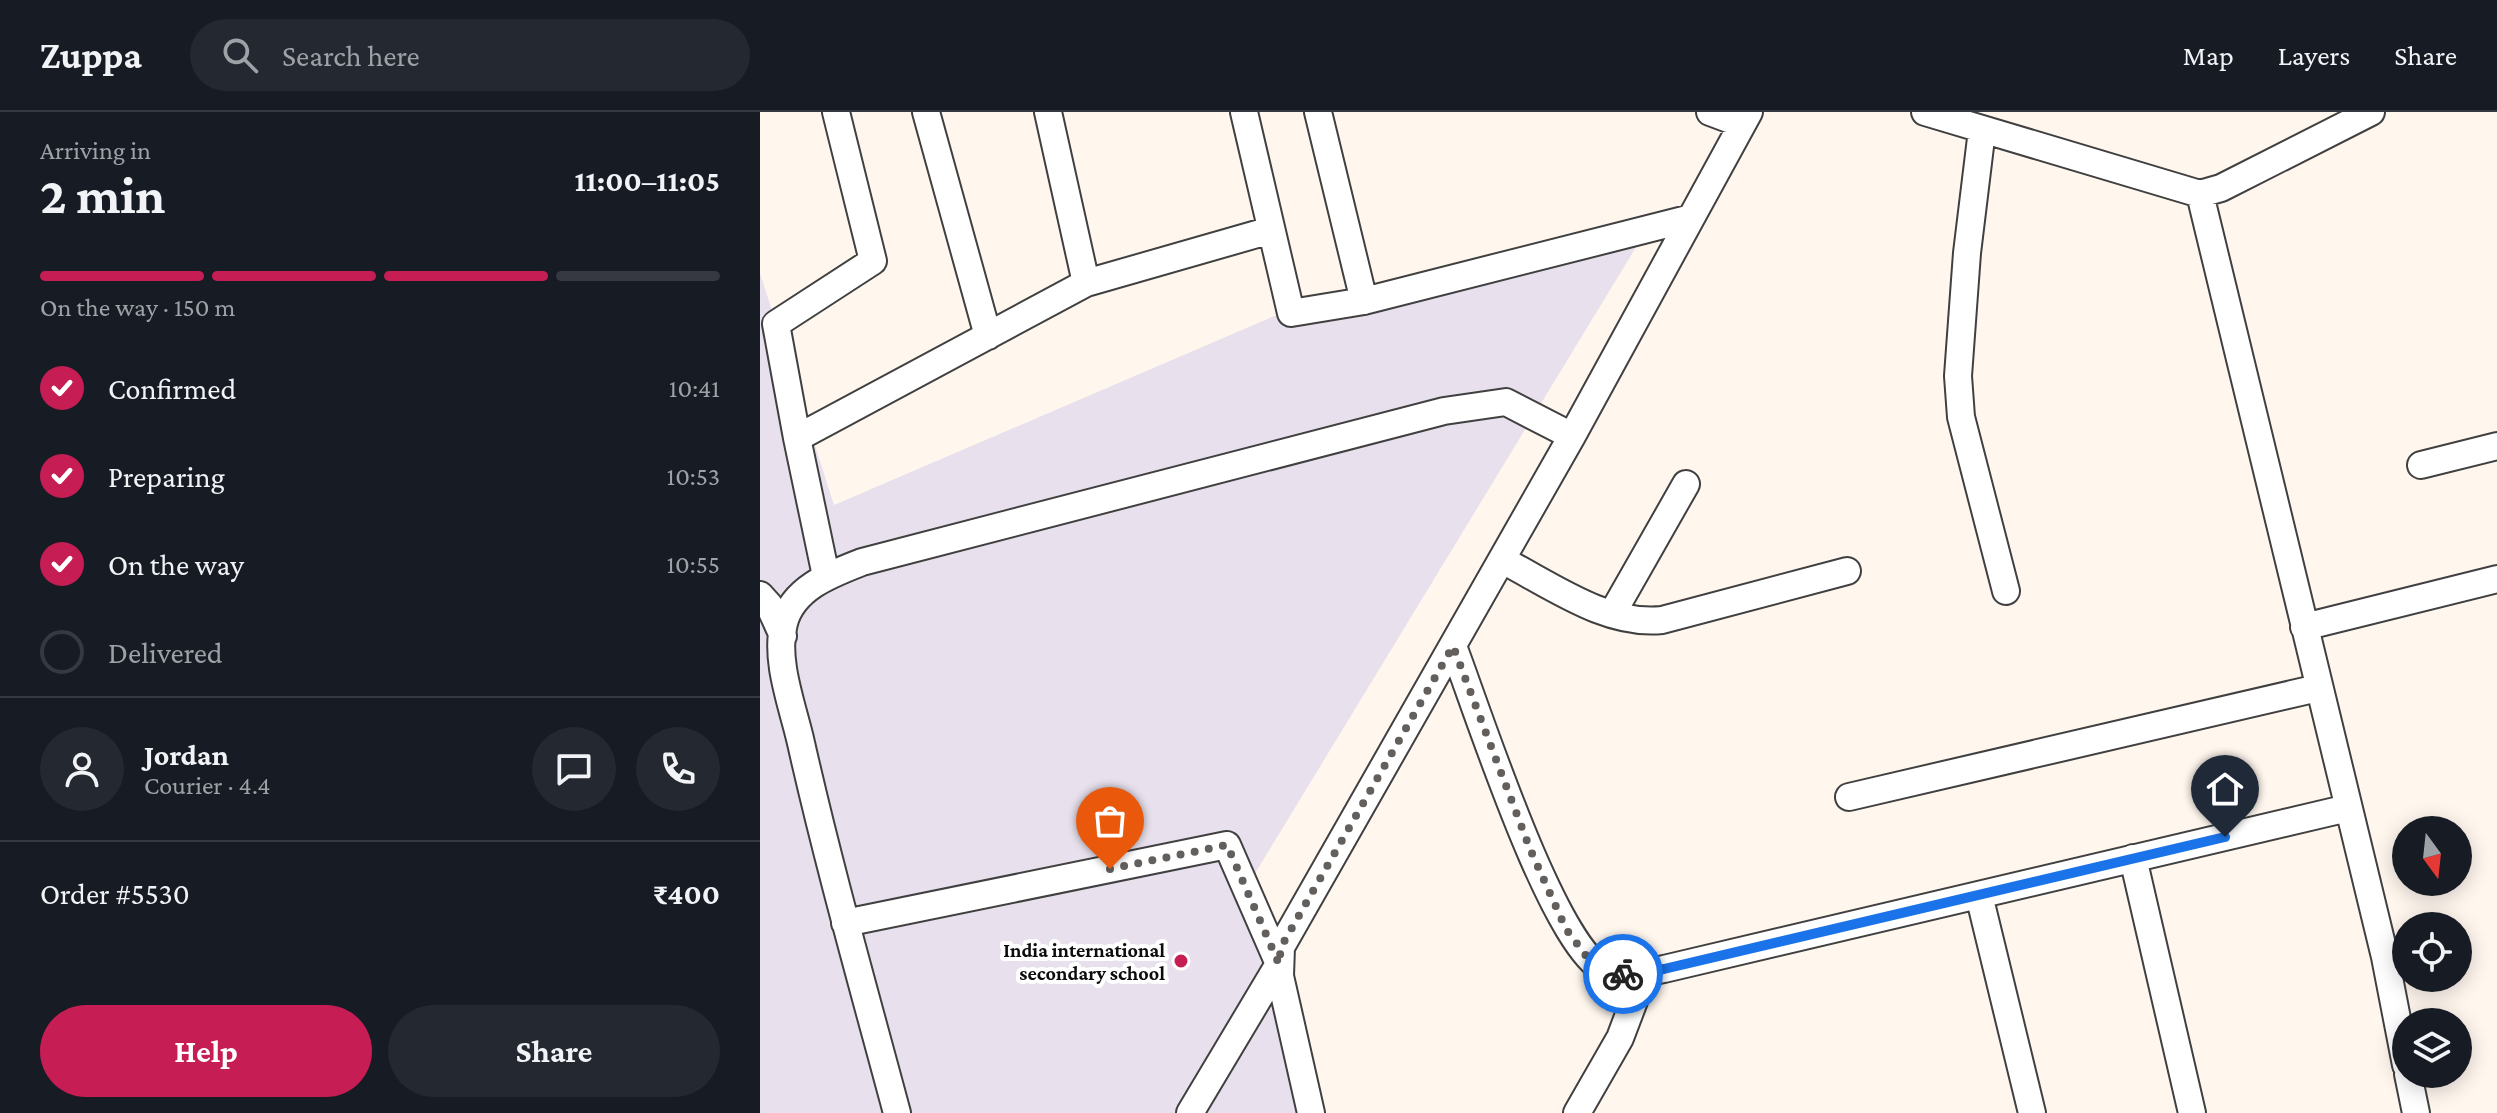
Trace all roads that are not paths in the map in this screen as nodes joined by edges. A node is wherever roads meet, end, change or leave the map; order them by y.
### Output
1 (836, 112) edge
2 (926, 112) edge
3 (1048, 112) edge
4 (1244, 112) edge
5 (1318, 112) edge
6 (1710, 112) edge
7 (2371, 112) edge
8 (1935, 113) edge
9 (1746, 118) edge
10 (1982, 130) junction
11 (2200, 194) junction
12 (1691, 218) junction
13 (1271, 230) junction
14 (1086, 283) junction
15 (1364, 301) junction
16 (988, 336) junction
17 (1572, 436) junction
18 (797, 438) junction
19 (2497, 446) edge
20 (2421, 465) dead end
21 (1686, 484) dead end
22 (1502, 560) junction
23 (1847, 571) dead end
24 (826, 576) junction
25 (2497, 579) edge
26 (2006, 591) dead end
27 (760, 595) edge
28 (1612, 614) junction
29 (2304, 627) junction
30 (783, 636) junction
31 (1453, 646) junction
32 (2318, 688) junction
33 (1849, 797) dead end
34 (2348, 808) junction
35 (2133, 858) junction
36 (1979, 895) junction
37 (845, 923) junction
38 (1279, 964) junction
39 (1645, 972) junction
40 (2393, 1008) edge
41 (2411, 1088) edge
42 (897, 1113) edge
43 (1190, 1113) edge
44 (1311, 1113) edge
45 (1577, 1113) edge
46 (2032, 1113) edge
47 (2192, 1113) edge
48 (2416, 1113) edge

1 - 18 street
2 - 16 street
3 - 14 street
4 - 13 street
5 - 15 street
6 - 9 street
7 - 11 street
8 - 10 street
9 - 12 street
10 - 11 street
10 - 26 street
11 - 29 street
12 - 15 street
12 - 17 street
13 - 14 street
13 - 15 street
14 - 16 street
16 - 18 street
17 - 22 street
17 - 24 street
18 - 24 street
19 - 20 street
21 - 28 street
22 - 28 street
22 - 31 street
23 - 28 street
24 - 30 street
25 - 29 street
27 - 30 street
29 - 32 street
30 - 37 street
31 - 38 street
31 - 39 street
32 - 33 street
32 - 34 street
34 - 35 street
34 - 40 street
35 - 36 street
35 - 47 street
36 - 39 street
36 - 46 street
37 - 38 street
37 - 42 street
38 - 43 street
38 - 44 street
39 - 45 street
41 - 48 street

